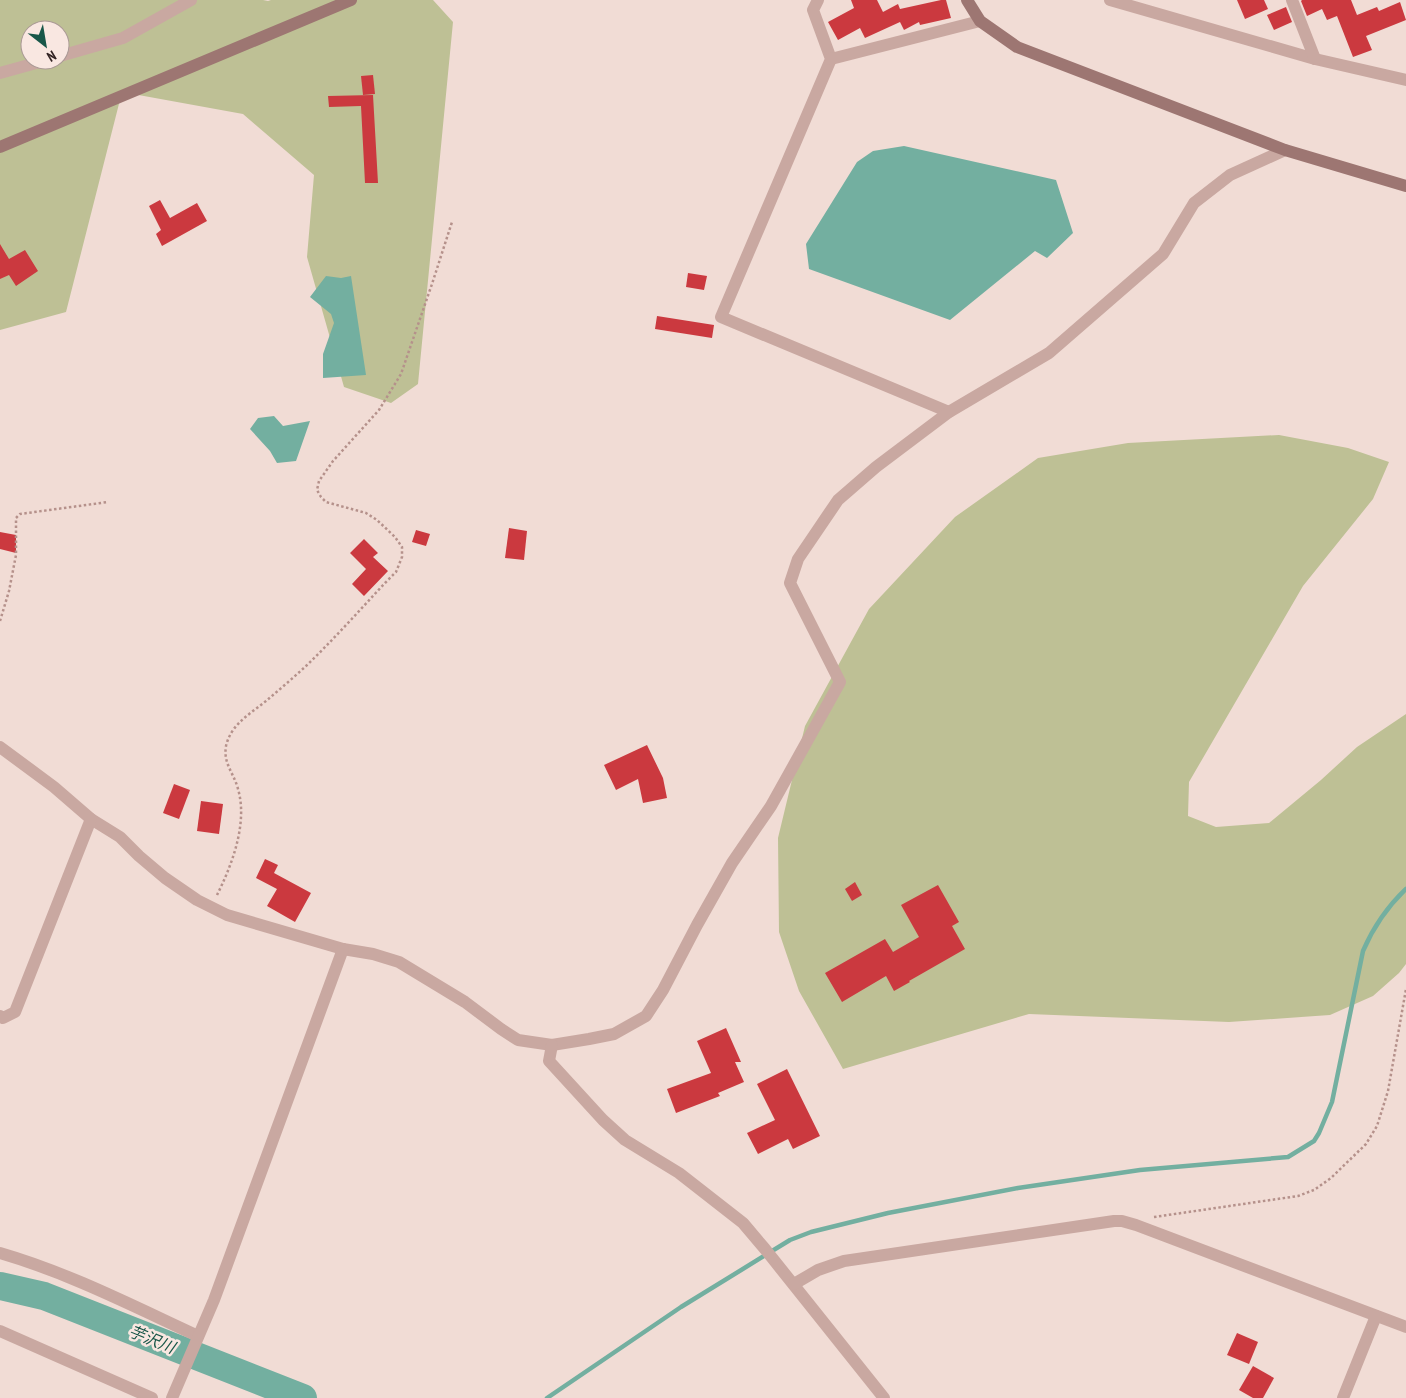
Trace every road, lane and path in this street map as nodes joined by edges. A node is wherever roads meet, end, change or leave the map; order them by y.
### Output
1 (191, 0) edge
2 (352, 0) edge
3 (818, 0) edge
4 (967, 0) edge
5 (1110, 0) edge
6 (1292, 0) edge
7 (980, 21) junction
8 (70, 53) edge
9 (830, 59) junction
10 (1315, 59) junction
11 (20, 68) edge
12 (0, 74) edge
13 (1406, 80) edge
14 (0, 147) edge
15 (1286, 150) junction
16 (1406, 186) edge
17 (452, 222) dead end
18 (949, 412) junction
19 (108, 502) dead end
20 (0, 621) edge
21 (0, 747) edge
22 (91, 819) junction
23 (211, 907) junction
24 (343, 949) junction
25 (1406, 989) edge
26 (0, 1016) edge
27 (552, 1045) junction
28 (1152, 1217) dead end
29 (0, 1253) edge
30 (792, 1282) junction
31 (1376, 1316) junction
32 (1406, 1327) edge
33 (0, 1331) edge
34 (196, 1341) junction
35 (173, 1396) edge
36 (152, 1398) edge
37 (884, 1398) edge
38 (1343, 1398) edge

1 - 8 street
2 - 14 street
3 - 9 street
4 - 7 street
5 - 10 street
6 - 10 street
7 - 9 street
7 - 15 street
9 - 18 street
10 - 13 street
11 - 12 street
15 - 16 street
15 - 18 street
17 - 23 path
18 - 27 street
19 - 20 path
21 - 22 street
22 - 23 street
22 - 26 street
23 - 24 street
24 - 27 street
24 - 34 street
25 - 28 path
27 - 30 street
29 - 34 street
30 - 31 street
30 - 37 street
31 - 32 street
31 - 38 street
33 - 36 street
34 - 35 street

